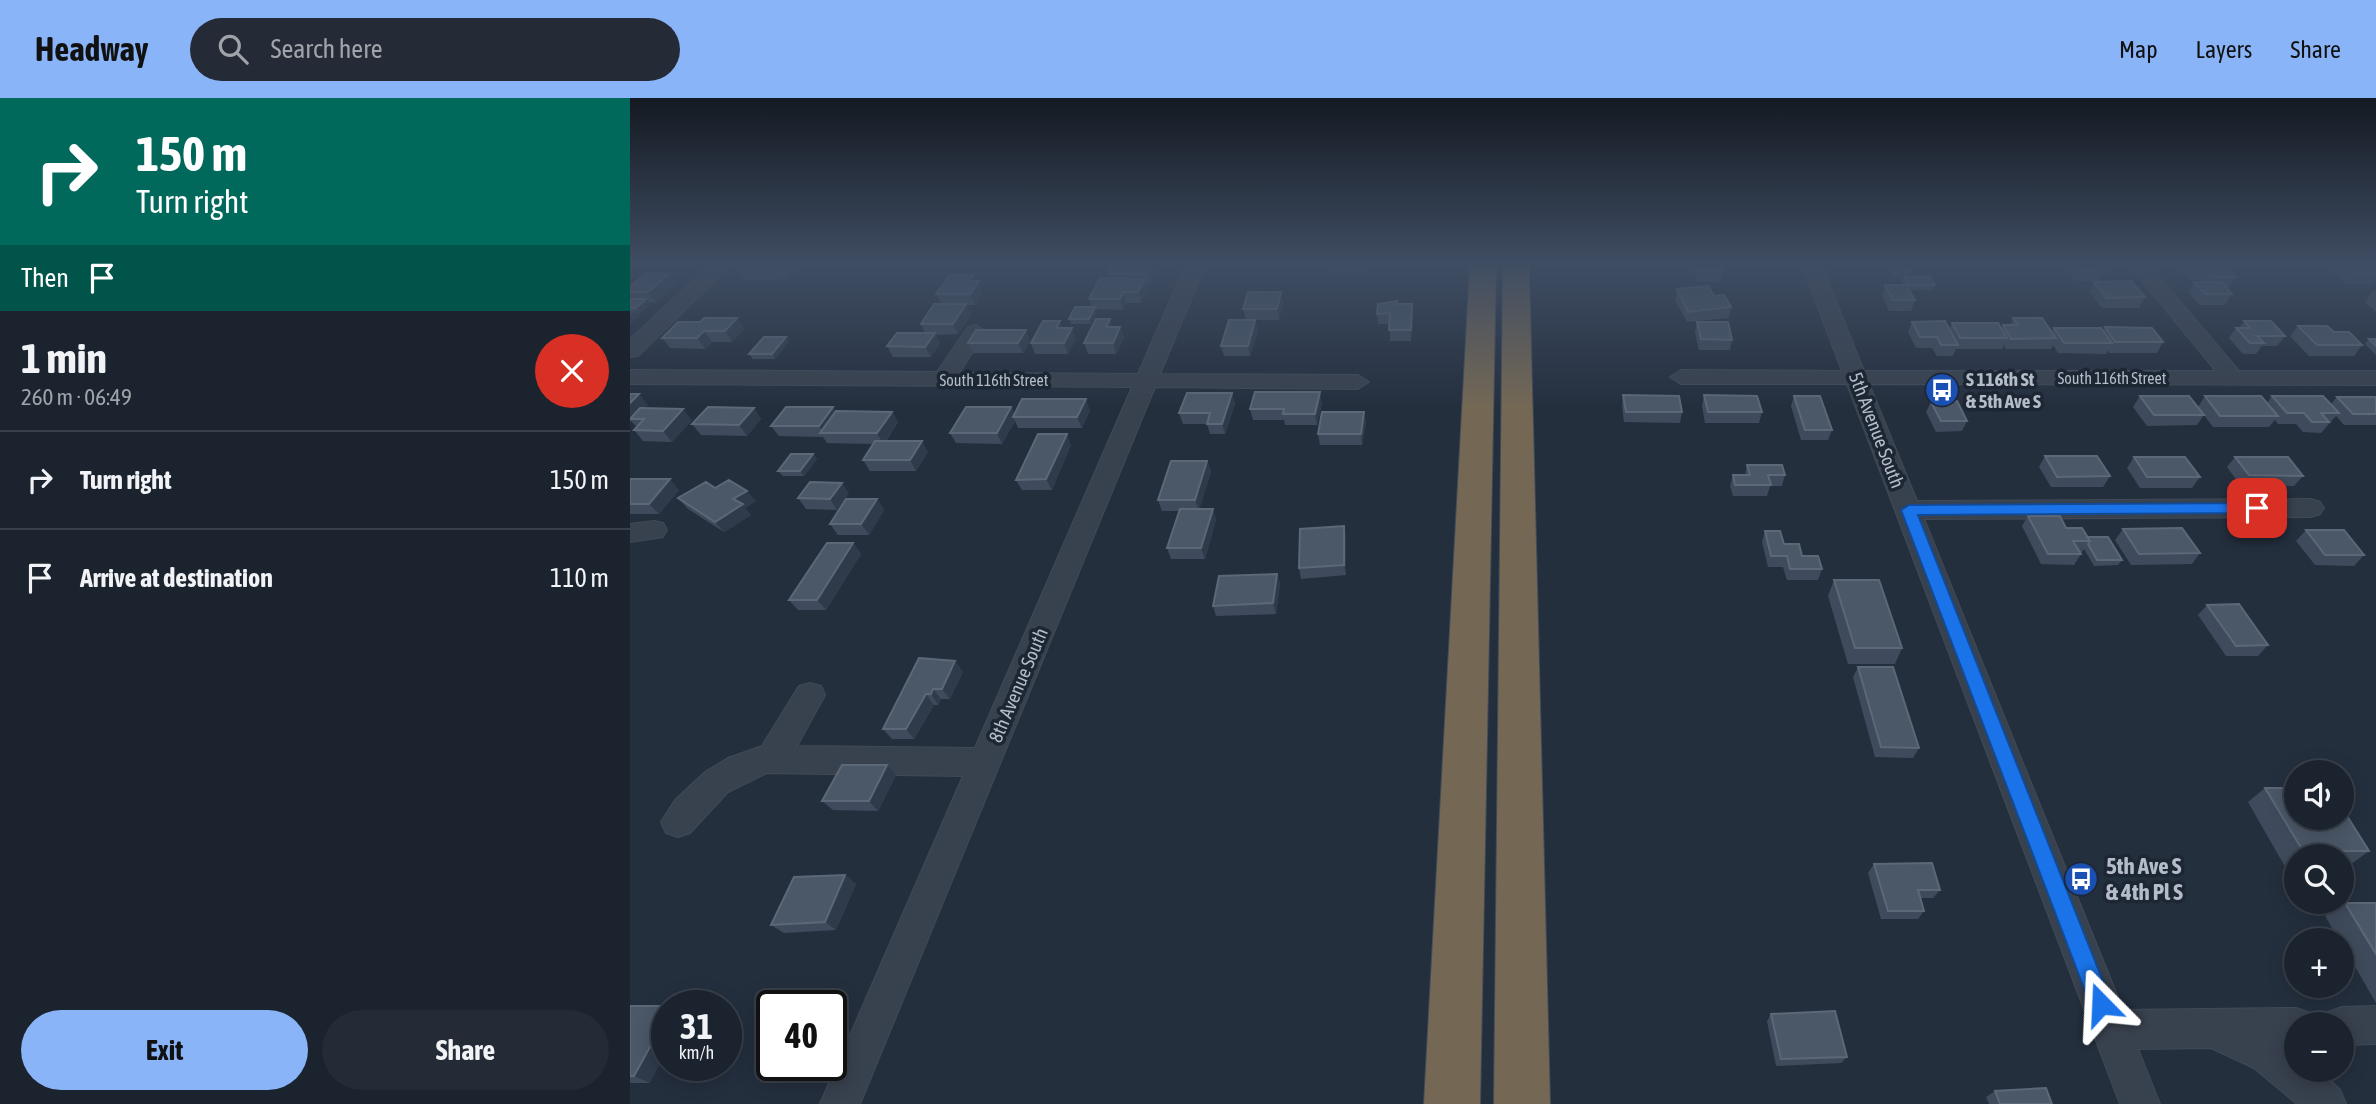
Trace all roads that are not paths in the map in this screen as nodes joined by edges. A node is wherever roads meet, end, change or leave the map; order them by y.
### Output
1 (670, 313) edge
2 (1176, 313) edge
3 (1481, 313) edge
4 (1516, 313) edge
5 (1831, 313) edge
6 (2179, 313) edge
7 (975, 331) edge
8 (630, 351) edge
9 (630, 377) edge
10 (1681, 377) dead end
11 (1857, 378) junction
12 (2233, 378) junction
13 (2376, 378) edge
14 (944, 379) junction
15 (1148, 381) junction
16 (1358, 382) dead end
17 (2311, 508) dead end
18 (1909, 510) junction
19 (1961, 510) junction
20 (2075, 520) dead end
21 (810, 695) dead end
22 (772, 759) junction
23 (986, 761) junction
24 (678, 822) dead end
25 (2354, 1026) edge
26 (2376, 1026) edge
27 (2284, 1027) edge
28 (2198, 1028) junction
29 (2111, 1030) junction
30 (840, 1104) edge
31 (1452, 1104) edge
32 (1522, 1104) edge
33 (2140, 1104) edge
34 (2326, 1104) edge

1 - 8 street
2 - 15 street, 8th Avenue South
3 - 31 highway
4 - 32 highway
5 - 11 street, 5th Avenue South
6 - 12 street
7 - 14 street
9 - 14 street, South 116th Street
10 - 11 street, South 116th Street
11 - 12 street, South 116th Street
11 - 18 street, 5th Avenue South
12 - 13 street, South 116th Street
14 - 15 street, South 116th Street
15 - 16 street, South 116th Street
15 - 23 street, 8th Avenue South
17 - 19 street
18 - 19 street
18 - 29 street, 5th Avenue South
19 - 20 street
21 - 22 street
22 - 23 street
22 - 24 street
23 - 30 street, 8th Avenue South
25 - 26 street
27 - 28 street
28 - 29 street
28 - 34 street
29 - 33 street, 5th Avenue South

